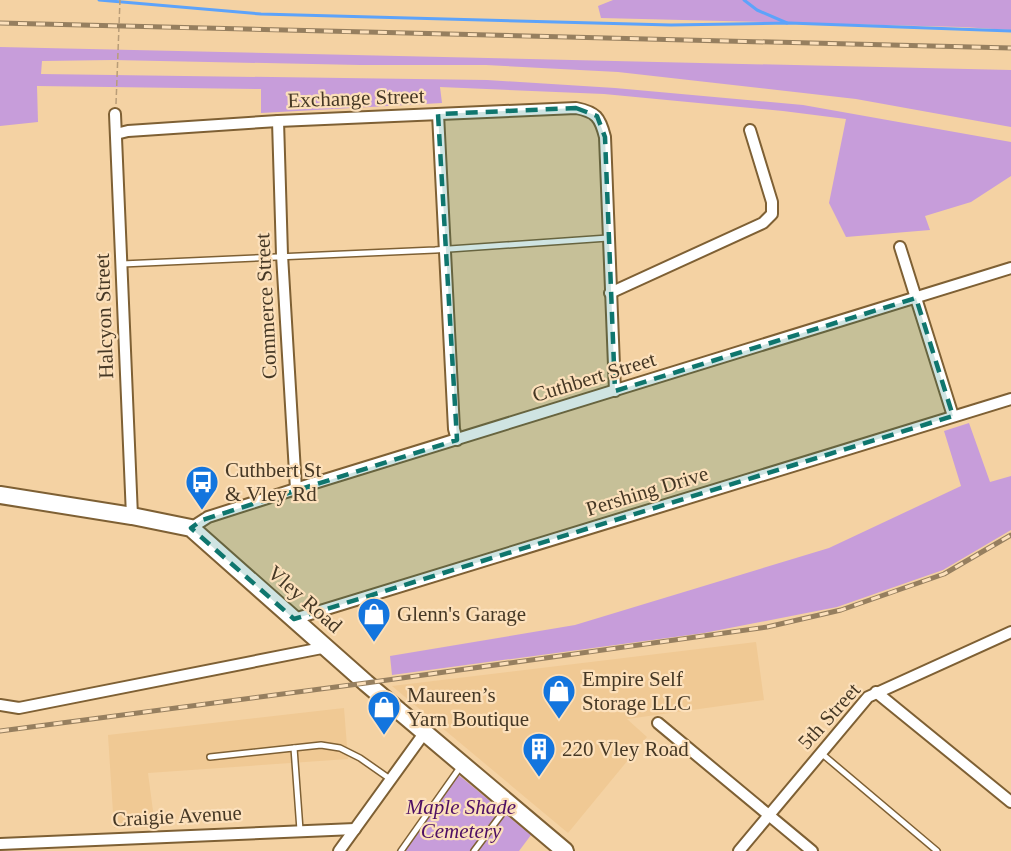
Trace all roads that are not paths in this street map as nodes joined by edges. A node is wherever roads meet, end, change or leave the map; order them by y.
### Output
1 (115, 114) road end
2 (438, 114) junction
3 (278, 121) junction
4 (750, 130) dead end
5 (116, 134) junction
6 (608, 238) junction
7 (900, 247) dead end
8 (445, 249) junction
9 (282, 255) junction
10 (122, 264) junction
11 (1011, 268) edge
12 (610, 293) junction
13 (916, 298) junction
14 (615, 391) junction
15 (1011, 399) edge
16 (953, 416) junction
17 (457, 440) junction
18 (296, 489) junction
19 (0, 495) edge
20 (132, 516) junction
21 (191, 528) junction
22 (294, 619) junction
23 (1011, 632) edge
24 (327, 647) junction
25 (876, 692) junction
26 (0, 705) edge
27 (658, 723) dead end
28 (425, 732) junction
29 (294, 748) junction
30 (821, 753) junction
31 (210, 757) dead end
32 (462, 764) junction
33 (390, 779) junction
34 (1011, 802) edge
35 (509, 804) junction
36 (769, 815) junction
37 (355, 829) junction
38 (300, 830) junction
39 (0, 844) edge
40 (339, 851) edge
41 (401, 851) edge
42 (474, 851) edge
43 (566, 851) edge
44 (739, 851) edge
45 (812, 851) edge
46 (937, 851) edge

1 - 5 street, Halcyon Street
2 - 3 street, Exchange Street
2 - 6 street, Exchange Street
2 - 8 street
3 - 5 street, Exchange Street
3 - 9 street, Commerce Street
4 - 12 street
5 - 10 street, Halcyon Street
6 - 8 lane
6 - 12 street
7 - 13 street
8 - 9 lane
8 - 17 street
9 - 10 lane
9 - 18 street, Commerce Street
10 - 20 street, Halcyon Street
11 - 13 street, Cuthbert Street
12 - 14 street
13 - 14 street, Cuthbert Street
13 - 16 street
14 - 17 street, Cuthbert Street
15 - 16 street, Pershing Drive
16 - 22 street, Pershing Drive
17 - 18 street, Cuthbert Street
18 - 21 street, Cuthbert Street
19 - 20 street, Vley Road
20 - 21 street, Vley Road
21 - 22 street, Vley Road
22 - 24 street, Vley Road
23 - 25 street, 5th Street
24 - 26 street
24 - 28 street, Vley Road
25 - 30 street, 5th Street
25 - 34 street
27 - 36 street
28 - 32 street, Vley Road
28 - 33 street
29 - 31 lane
29 - 33 lane
29 - 38 lane
30 - 36 street, 5th Street
30 - 46 lane
32 - 35 street, Vley Road
32 - 41 lane
33 - 37 street
35 - 42 lane
35 - 43 street, Vley Road
36 - 44 street, 5th Street
36 - 45 street
37 - 38 street, Craigie Avenue
37 - 40 street
38 - 39 street, Craigie Avenue

